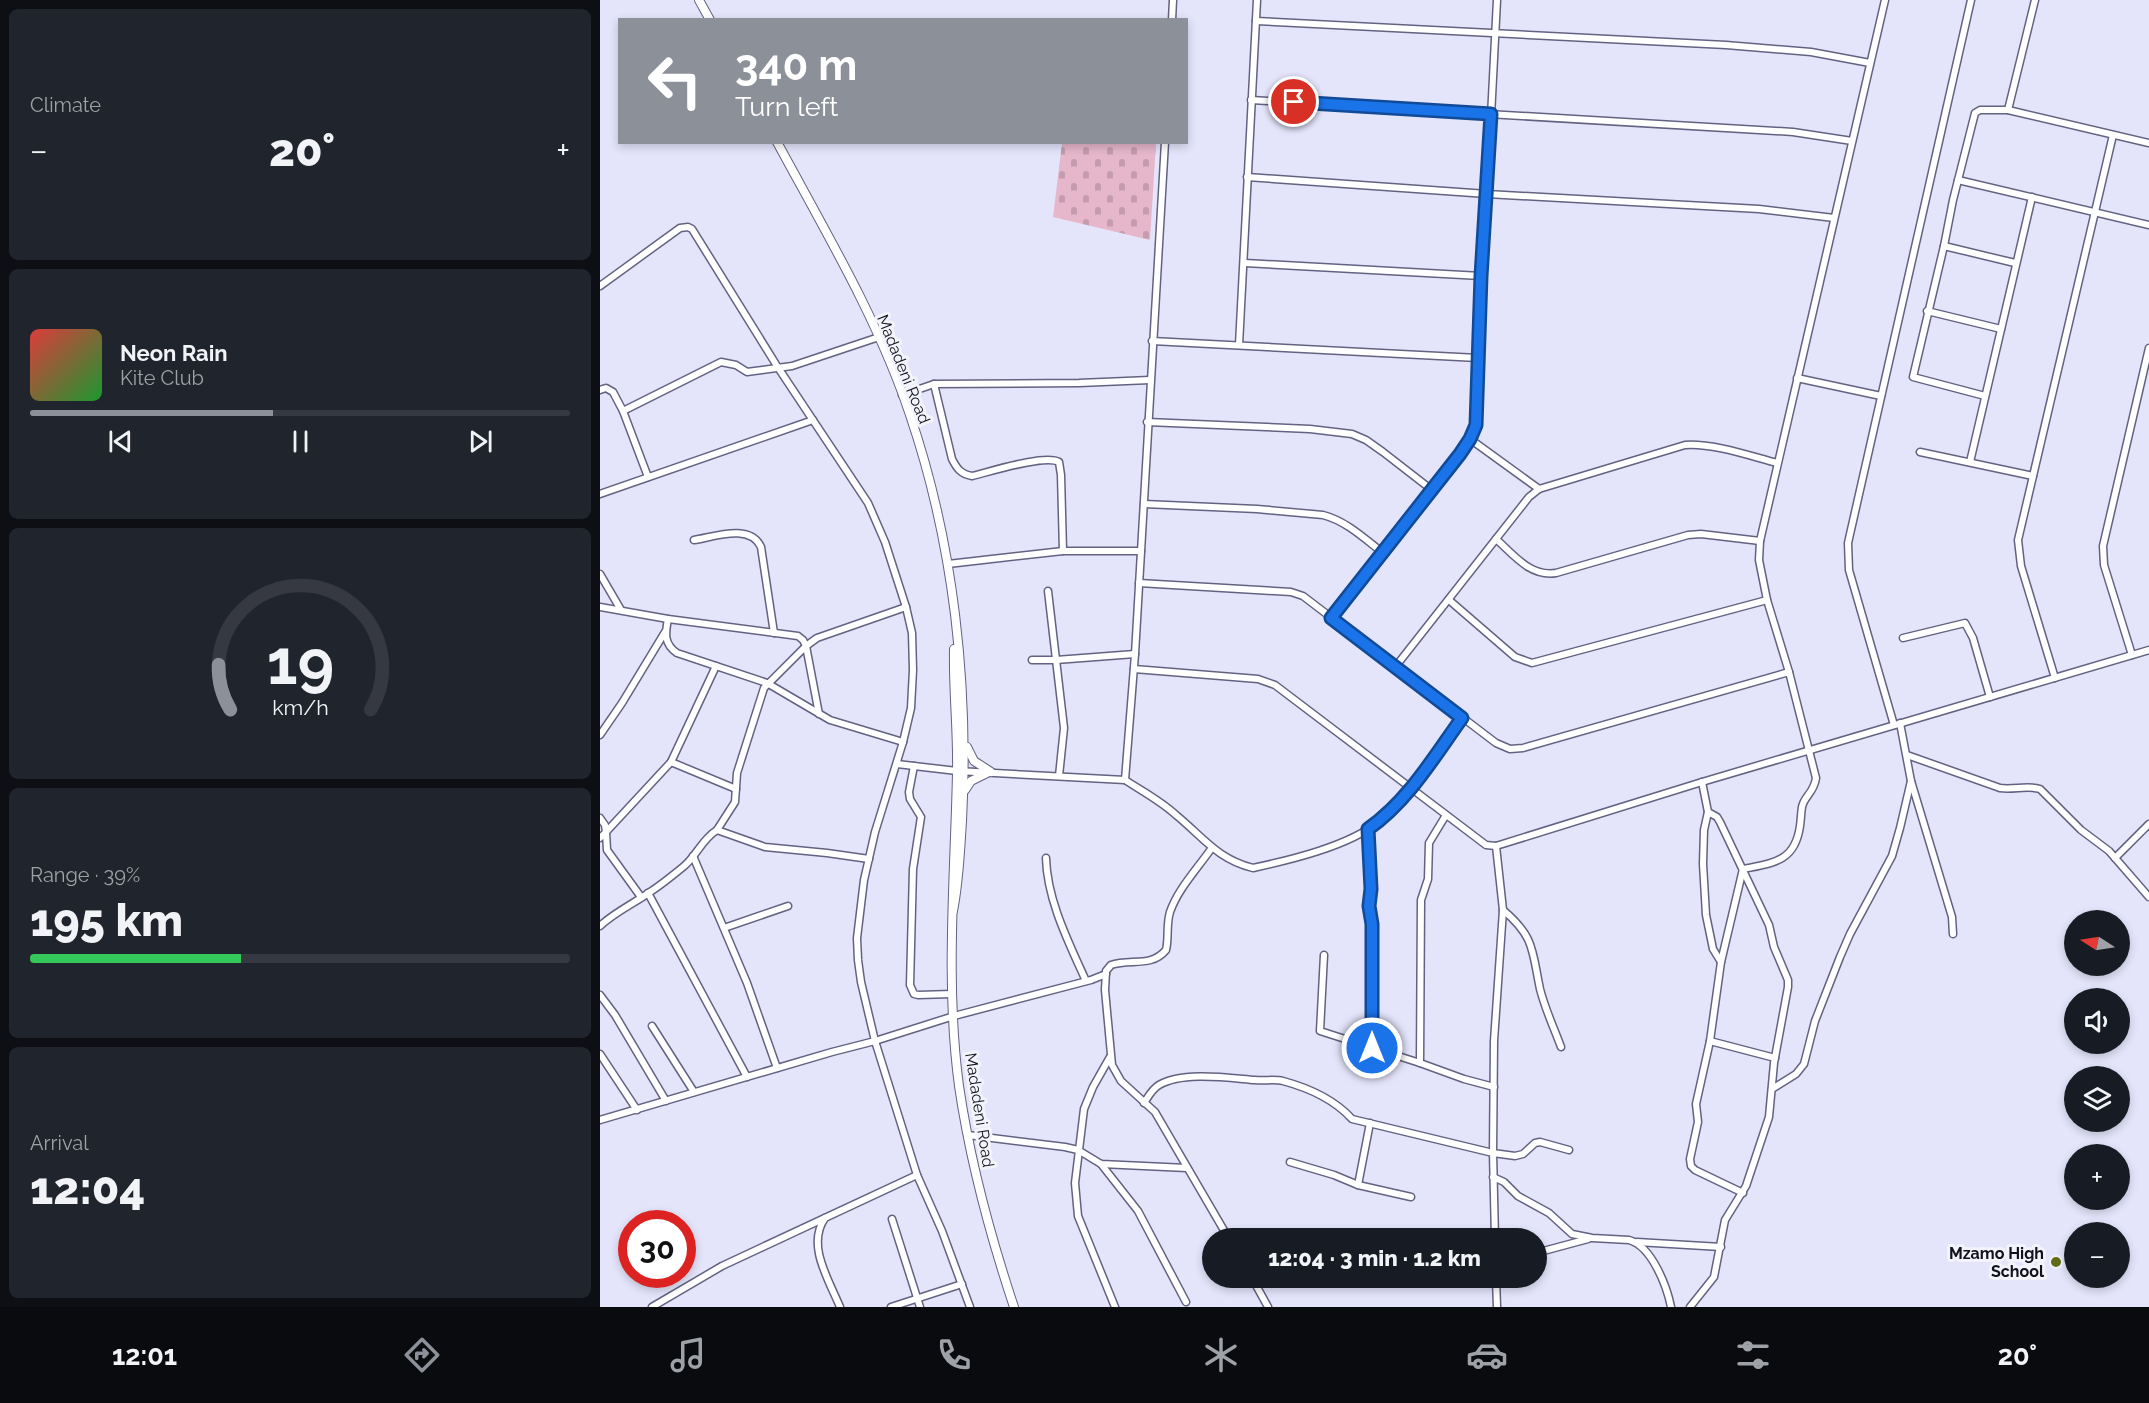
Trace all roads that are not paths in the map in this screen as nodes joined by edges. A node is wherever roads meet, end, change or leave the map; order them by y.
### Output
1 (699, 0) edge
2 (1173, 0) edge
3 (1257, 0) edge
4 (1497, 0) edge
5 (1885, 0) edge
6 (1963, 0) edge
7 (2035, 0) edge
8 (1971, 1) edge
9 (709, 18) edge
10 (1172, 18) edge
11 (1256, 21) junction
12 (1496, 32) junction
13 (1870, 63) junction
14 (1251, 100) junction
15 (2008, 110) junction
16 (1491, 114) junction
17 (2113, 135) junction
18 (1852, 141) junction
19 (2149, 143) edge
20 (778, 144) edge
21 (1165, 144) edge
22 (1247, 177) junction
23 (1958, 180) junction
24 (1487, 194) junction
25 (2032, 197) junction
26 (2096, 213) junction
27 (1834, 218) junction
28 (2149, 225) edge
29 (1944, 246) junction
30 (2015, 262) junction
31 (1245, 264) junction
32 (1481, 276) junction
33 (600, 286) edge
34 (1927, 311) junction
35 (2001, 329) junction
36 (879, 337) junction
37 (1152, 341) junction
38 (1239, 345) junction
39 (2149, 348) edge
40 (1478, 358) junction
41 (777, 366) junction
42 (1797, 378) junction
43 (1150, 380) junction
44 (934, 384) junction
45 (600, 390) edge
46 (902, 394) junction
47 (1881, 396) junction
48 (1985, 396) junction
49 (622, 411) junction
50 (813, 420) junction
51 (1148, 422) junction
52 (1470, 439) junction
53 (1920, 452) dead end
54 (1970, 462) junction
55 (1778, 463) junction
56 (2033, 476) junction
57 (648, 477) junction
58 (1539, 489) junction
59 (1432, 490) junction
60 (600, 494) edge
61 (1144, 504) junction
62 (1496, 538) junction
63 (694, 540) dead end
64 (1760, 541) junction
65 (1141, 551) junction
66 (1063, 552) junction
67 (1383, 553) junction
68 (948, 564) junction
69 (600, 574) edge
70 (1139, 583) junction
71 (1048, 591) dead end
72 (1449, 600) junction
73 (1767, 600) junction
74 (906, 607) junction
75 (600, 608) edge
76 (621, 610) junction
77 (1331, 618) junction
78 (668, 619) junction
79 (955, 624) junction
80 (666, 632) junction
81 (774, 633) junction
82 (1903, 638) dead end
83 (806, 646) junction
84 (2149, 650) edge
85 (1135, 654) junction
86 (2132, 655) junction
87 (1032, 660) dead end
88 (1056, 660) junction
89 (716, 666) junction
90 (1396, 666) junction
91 (1134, 669) junction
92 (1789, 672) junction
93 (2055, 678) junction
94 (767, 683) junction
95 (1990, 697) junction
96 (819, 714) junction
97 (1462, 718) junction
98 (1897, 724) junction
99 (600, 735) edge
100 (963, 737) junction
101 (903, 742) junction
102 (1809, 751) junction
103 (1907, 755) junction
104 (671, 762) junction
105 (897, 764) junction
106 (914, 766) junction
107 (961, 771) junction
108 (990, 772) junction
109 (1059, 776) junction
110 (1125, 780) junction
111 (1911, 781) junction
112 (1702, 782) junction
113 (736, 789) junction
114 (1411, 789) junction
115 (963, 793) junction
116 (1708, 812) junction
117 (1446, 815) junction
118 (600, 818) edge
119 (2149, 824) edge
120 (1368, 829) junction
121 (717, 830) junction
122 (606, 832) junction
123 (600, 838) edge
124 (1496, 846) junction
125 (1211, 849) junction
126 (693, 856) junction
127 (1046, 858) dead end
128 (2115, 858) junction
129 (869, 859) junction
130 (1743, 869) junction
131 (648, 893) junction
132 (641, 897) junction
133 (2149, 897) edge
134 (788, 906) dead end
135 (1503, 910) junction
136 (953, 911) junction
137 (600, 926) edge
138 (724, 928) junction
139 (1953, 934) dead end
140 (1324, 955) dead end
141 (1721, 962) junction
142 (1106, 974) junction
143 (1086, 981) junction
144 (952, 993) junction
145 (600, 995) edge
146 (954, 1016) junction
147 (652, 1026) dead end
148 (875, 1041) junction
149 (1710, 1041) junction
150 (1561, 1047) dead end
151 (1372, 1048) junction
152 (600, 1054) edge
153 (1110, 1057) junction
154 (1774, 1058) junction
155 (1420, 1063) junction
156 (777, 1068) junction
157 (747, 1077) junction
158 (1494, 1086) junction
159 (1772, 1089) junction
160 (694, 1092) junction
161 (666, 1101) junction
162 (1144, 1103) junction
163 (637, 1110) junction
164 (600, 1120) edge
165 (1370, 1124) junction
166 (968, 1135) junction
167 (1078, 1150) junction
168 (1569, 1150) dead end
169 (1493, 1153) junction
170 (1290, 1162) dead end
171 (1101, 1164) junction
172 (1187, 1168) junction
173 (917, 1175) junction
174 (1493, 1177) junction
175 (1358, 1185) junction
176 (1743, 1193) junction
177 (1410, 1197) dead end
178 (825, 1218) junction
179 (892, 1219) dead end
180 (1223, 1228) edge
181 (1495, 1228) edge
182 (1592, 1238) junction
183 (1636, 1242) junction
184 (1721, 1247) junction
185 (1547, 1251) edge
186 (962, 1284) junction
187 (1258, 1288) edge
188 (1496, 1288) edge
189 (918, 1299) junction
190 (1186, 1302) dead end
191 (652, 1307) edge
192 (840, 1307) edge
193 (891, 1307) edge
194 (920, 1307) edge
195 (970, 1307) edge
196 (1014, 1307) edge
197 (1115, 1307) edge
198 (1268, 1307) edge
199 (1497, 1307) edge
200 (1671, 1307) edge
201 (1690, 1307) edge

1 - 9 street
2 - 10 street
3 - 11 street
4 - 12 street
5 - 13 street
6 - 8 street
7 - 15 street
8 - 47 street
11 - 12 street
11 - 14 street
12 - 13 street
12 - 16 street
13 - 18 street
14 - 16 street
14 - 22 street
15 - 17 street
15 - 23 street
16 - 18 street
16 - 24 street
17 - 19 street
17 - 26 street
18 - 27 street
20 - 36 street, Madadeni Road
21 - 37 street
22 - 24 street
22 - 31 street
23 - 25 street
23 - 29 street
24 - 27 street
24 - 32 street
25 - 26 street
25 - 30 street
26 - 28 street
26 - 56 street
27 - 42 street
29 - 30 street
29 - 34 street
30 - 35 street
31 - 32 street
31 - 38 street
32 - 40 street
33 - 41 street
34 - 35 street
34 - 48 street
35 - 48 street
36 - 41 street
36 - 46 street, Madadeni Road
37 - 38 street
37 - 43 street
38 - 40 street
39 - 86 street
40 - 52 street
41 - 49 street
41 - 50 street
42 - 47 street
42 - 55 street
43 - 44 street
43 - 51 street
44 - 46 street
44 - 66 street
45 - 49 street
46 - 68 street, Madadeni Road
47 - 98 street
48 - 54 street
49 - 57 street
50 - 57 street
50 - 74 street
51 - 59 street
51 - 61 street
52 - 58 street
52 - 59 street
53 - 54 street
54 - 56 street
55 - 58 street
55 - 64 street
56 - 93 street
57 - 60 street
58 - 62 street
59 - 67 street
61 - 65 street
61 - 67 street
62 - 64 street
62 - 72 street
63 - 81 street
64 - 73 street
65 - 66 street
65 - 70 street
66 - 68 street
67 - 77 street
68 - 79 street, Madadeni Road
69 - 76 street
70 - 77 street
70 - 85 street
71 - 88 street
72 - 73 street
72 - 90 street
73 - 92 street
74 - 83 street
74 - 101 street
75 - 76 street
76 - 78 street
77 - 90 street
78 - 80 street
78 - 81 street
79 - 100 street, Madadeni Road
79 - 107 street, Madadeni Road
80 - 89 street
80 - 99 street
81 - 83 street
82 - 95 street
83 - 94 street
83 - 96 street
84 - 86 street
85 - 88 street
85 - 91 street
86 - 93 street
87 - 88 street
88 - 109 street
89 - 94 street
89 - 104 street
90 - 97 street
91 - 110 street
91 - 114 street
92 - 97 street
92 - 102 street
93 - 95 street
94 - 96 street
94 - 113 street
95 - 98 street
96 - 101 street
97 - 114 street
98 - 102 street
98 - 103 street
100 - 107 street, Madadeni Road
100 - 108 street
101 - 105 street
102 - 112 street
102 - 130 street
103 - 111 street
103 - 128 street
104 - 113 street
104 - 122 street
105 - 106 street
105 - 129 street
106 - 107 street
106 - 144 street
107 - 108 street
107 - 115 street, Madadeni Road
107 - 136 street, Madadeni Road
108 - 109 street
108 - 115 street
109 - 110 street
110 - 125 street
111 - 139 street
111 - 159 street
112 - 116 street
112 - 124 street
113 - 121 street
114 - 117 street
114 - 120 street
115 - 136 street, Madadeni Road
116 - 130 street
116 - 141 street
117 - 124 street
117 - 155 street
118 - 122 street
119 - 128 street
120 - 125 street
120 - 151 street
121 - 126 street
121 - 129 street
122 - 123 street
122 - 132 street
124 - 135 street
125 - 142 street
126 - 131 street
126 - 138 street
127 - 143 street
128 - 133 street
129 - 148 street
130 - 141 street
130 - 154 street
131 - 132 street
131 - 157 street
132 - 137 street
134 - 138 street
135 - 150 street
135 - 158 street
136 - 144 street, Madadeni Road
138 - 156 street
140 - 151 street
141 - 149 street
142 - 143 street
142 - 153 street
143 - 146 street
144 - 146 street, Madadeni Road
145 - 161 street
146 - 148 street
146 - 166 street, Madadeni Road
147 - 160 street
148 - 156 street
148 - 173 street
149 - 154 street
149 - 176 street
151 - 155 street
152 - 163 street
153 - 162 street
153 - 167 street
154 - 159 street
155 - 158 street
156 - 157 street
157 - 160 street
158 - 169 street
159 - 176 street
160 - 161 street
161 - 163 street
162 - 165 street
162 - 172 street
163 - 164 street
165 - 169 street
165 - 175 street
166 - 167 street
166 - 196 street, Madadeni Road
167 - 171 street
167 - 197 street
168 - 169 street
169 - 174 street
170 - 175 street
171 - 172 street
171 - 190 street
172 - 180 street
173 - 178 street
173 - 186 street
174 - 181 street
174 - 182 street
175 - 177 street
176 - 184 street
178 - 191 street
178 - 192 street
179 - 189 street
182 - 183 street
182 - 185 street
183 - 184 street
183 - 200 street
184 - 201 street
186 - 189 street
186 - 195 street
187 - 198 street
188 - 199 street
189 - 193 street
189 - 194 street

